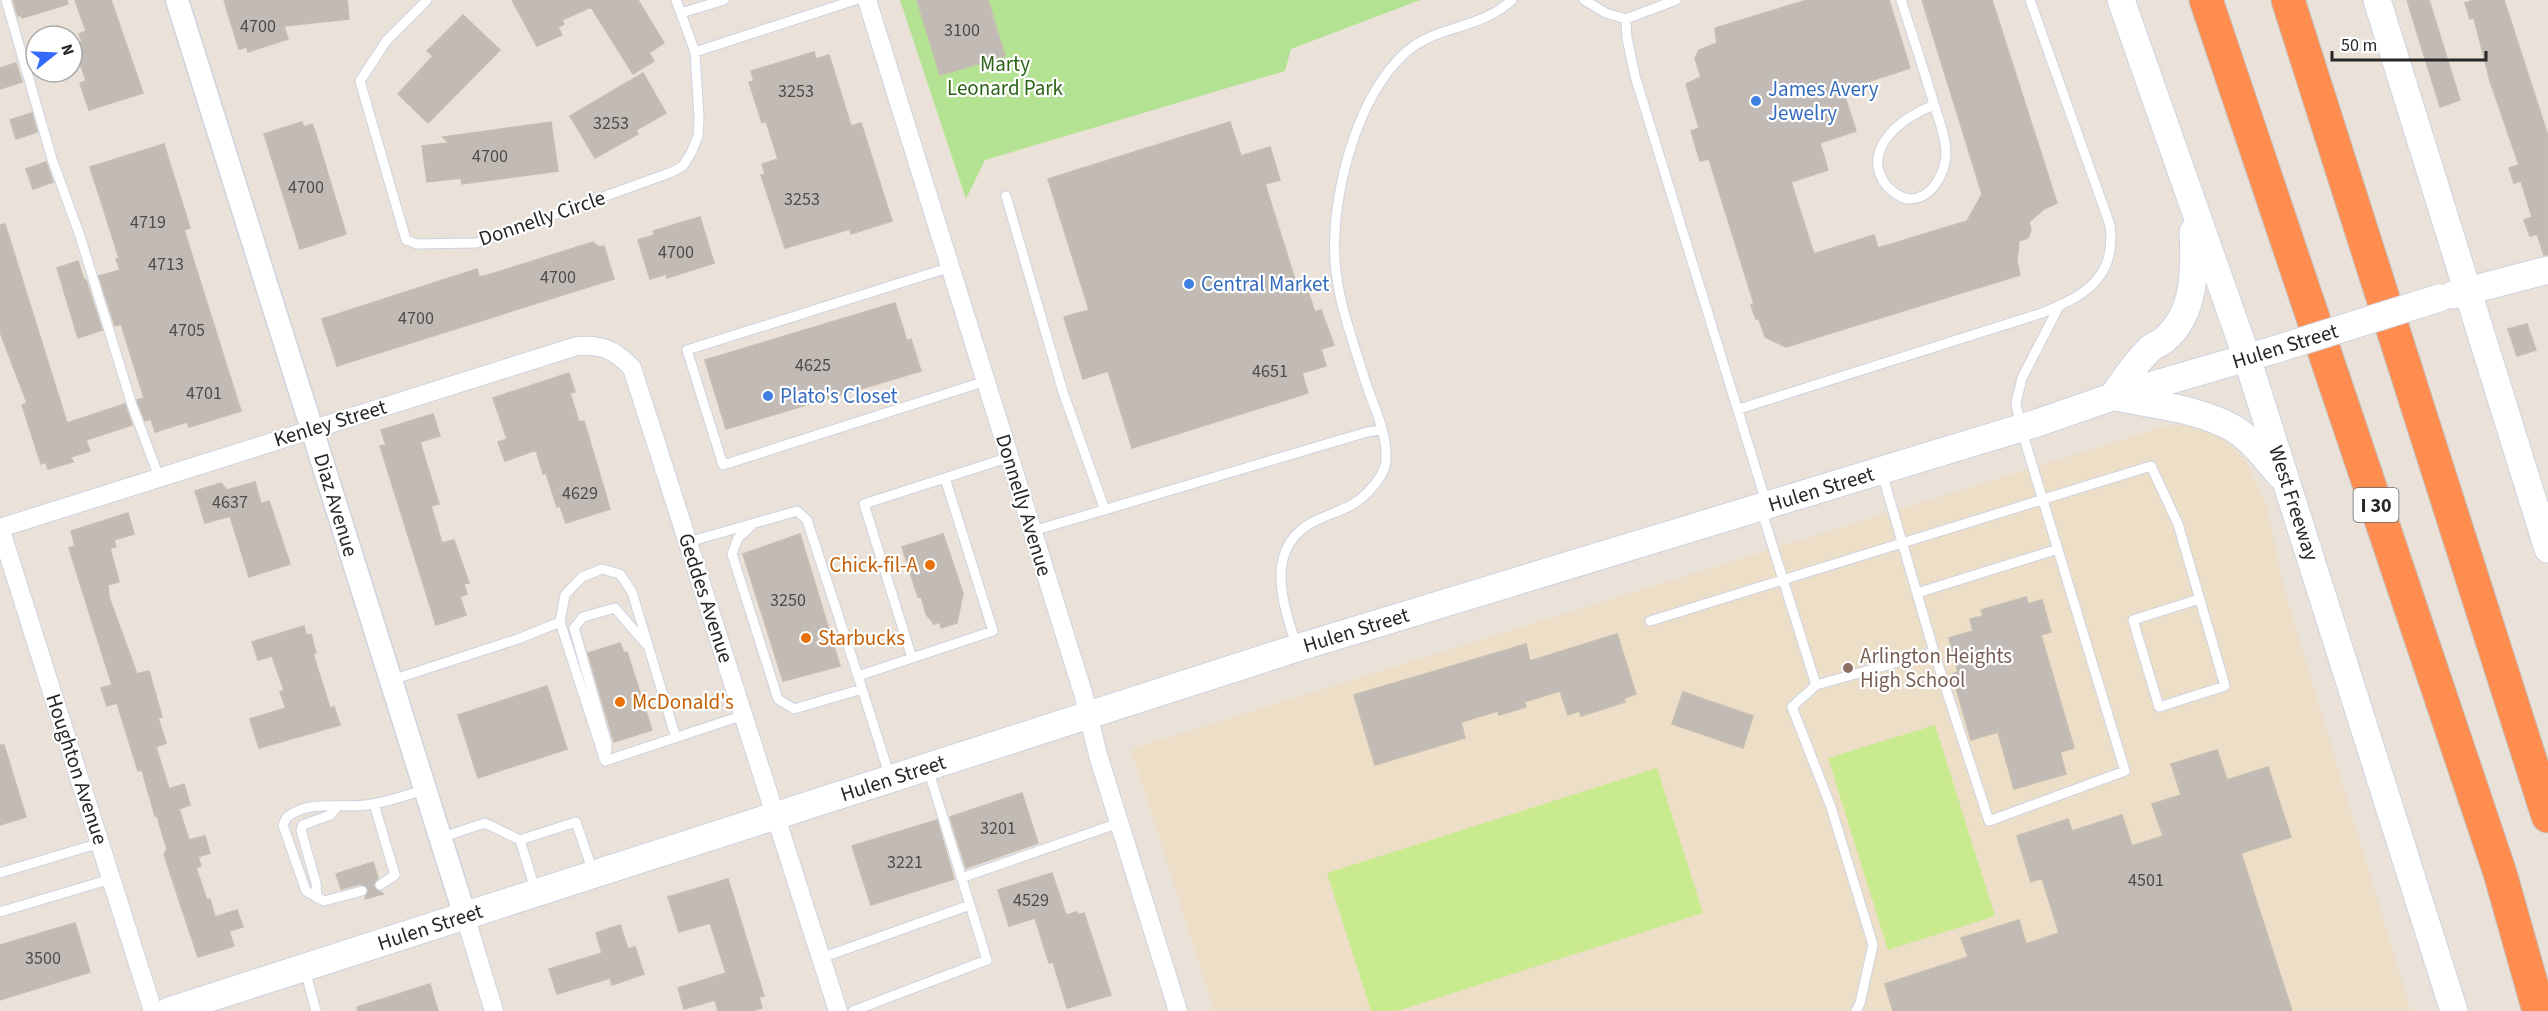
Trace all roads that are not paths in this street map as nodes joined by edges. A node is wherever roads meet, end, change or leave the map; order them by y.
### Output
1 (6, 0) edge
2 (177, 0) edge
3 (427, 0) edge
4 (676, 0) edge
5 (724, 0) edge
6 (819, 0) edge
7 (855, 0) edge
8 (867, 0) edge
9 (1512, 0) edge
10 (1584, 0) edge
11 (1676, 0) edge
12 (1901, 0) edge
13 (2030, 0) edge
14 (2121, 0) edge
15 (2206, 0) edge
16 (2288, 0) edge
17 (2377, 0) edge
18 (822, 11) junction
19 (681, 13) junction
20 (1626, 19) junction
21 (695, 52) junction
22 (1934, 105) junction
23 (1006, 196) dead end
24 (2191, 205) junction
25 (951, 267) junction
26 (2548, 270) edge
27 (2468, 291) junction
28 (2059, 306) junction
29 (2247, 358) junction
30 (986, 381) junction
31 (639, 392) joint
32 (2112, 397) junction
33 (1739, 410) junction
34 (312, 428) junction
35 (2021, 428) junction
36 (1381, 430) junction
37 (1010, 457) junction
38 (1881, 470) junction
39 (159, 477) junction
40 (945, 478) junction
41 (2289, 487) junction
42 (2042, 499) junction
43 (1764, 506) junction
44 (1105, 510) junction
45 (754, 523) junction
46 (0, 528) edge
47 (1033, 531) junction
48 (688, 542) junction
49 (1903, 543) junction
50 (2058, 549) junction
51 (2548, 549) edge
52 (1783, 580) junction
53 (1917, 592) junction
54 (2199, 599) junction
55 (1650, 621) dead end
56 (560, 622) junction
57 (648, 645) junction
58 (1298, 648) junction
59 (1934, 652) junction
60 (912, 658) junction
61 (858, 676) junction
62 (391, 680) junction
63 (1816, 685) junction
64 (862, 689) junction
65 (744, 715) junction
66 (1089, 715) junction
67 (676, 738) junction
68 (605, 761) junction
69 (928, 767) junction
70 (891, 779) junction
71 (425, 790) junction
72 (374, 804) junction
73 (336, 808) junction
74 (777, 816) junction
75 (2548, 816) edge
76 (1119, 823) junction
77 (440, 837) junction
78 (520, 840) junction
79 (100, 843) junction
80 (0, 873) edge
81 (594, 874) junction
82 (962, 878) junction
83 (111, 879) junction
84 (380, 885) dead end
85 (363, 891) dead end
86 (536, 893) junction
87 (317, 898) junction
88 (970, 905) junction
89 (0, 912) edge
90 (465, 916) junction
91 (822, 958) junction
92 (304, 968) junction
93 (153, 1011) edge
94 (169, 1011) edge
95 (316, 1011) edge
96 (494, 1011) edge
97 (838, 1011) edge
98 (853, 1011) edge
99 (1178, 1011) edge
100 (1856, 1011) edge
101 (2454, 1011) edge
102 (2539, 1011) edge

1 - 39 lane
2 - 34 street, Diaz Avenue
3 - 21 lane, Donnelly Circle
4 - 19 lane, Donnelly Circle
5 - 19 lane
6 - 18 lane
7 - 18 lane
8 - 25 street, Donnelly Avenue
9 - 36 lane
10 - 20 lane
11 - 20 lane
12 - 22 lane
13 - 28 lane
14 - 24 main road, West Freeway
15 - 102 highway, I 30
16 - 75 highway
17 - 27 main road
18 - 21 lane
19 - 21 lane, Donnelly Circle
20 - 33 lane
22 - 22 lane
23 - 44 lane
24 - 29 main road, West Freeway
24 - 32 main road
25 - 30 street, Donnelly Avenue
25 - 30 lane
26 - 27 main road, Hulen Street
27 - 29 main road, Hulen Street, bridge
27 - 51 main road
28 - 33 lane
28 - 35 lane
29 - 32 main road, Hulen Street
29 - 41 main road, West Freeway
30 - 37 street, Donnelly Avenue
31 - 34 street, Kenley Street
31 - 48 street, Geddes Avenue
32 - 35 main road, Hulen Street
32 - 41 main road
33 - 43 lane
34 - 39 street, Kenley Street
34 - 62 street, Diaz Avenue
35 - 38 main road, Hulen Street
35 - 42 lane
36 - 44 lane
36 - 58 lane
37 - 40 lane
37 - 47 street, Donnelly Avenue
38 - 43 main road, Hulen Street
38 - 49 lane
39 - 46 street, Kenley Street
40 - 60 lane
40 - 60 lane
41 - 101 main road, West Freeway
42 - 49 lane
42 - 50 lane
42 - 54 lane
43 - 52 lane
43 - 58 main road, Hulen Street
44 - 47 lane
45 - 48 lane
45 - 61 lane
45 - 64 lane
46 - 79 street, Houghton Avenue
47 - 66 street, Donnelly Avenue
48 - 65 street, Geddes Avenue
49 - 52 lane
49 - 53 lane
50 - 53 lane
50 - 59 lane
52 - 55 lane
52 - 63 lane
53 - 59 lane
54 - 54 lane
56 - 57 lane
56 - 62 lane
56 - 68 lane
57 - 67 lane
57 - 68 lane
58 - 66 main road, Hulen Street
59 - 63 lane
60 - 61 lane
61 - 64 lane
62 - 71 street, Diaz Avenue
63 - 100 lane
64 - 70 lane
65 - 67 lane
65 - 74 street, Geddes Avenue
66 - 69 main road, Hulen Street
66 - 76 street, Donnelly Avenue
67 - 68 lane
69 - 70 main road, Hulen Street
69 - 82 lane
70 - 74 main road, Hulen Street
71 - 72 lane
71 - 77 street, Diaz Avenue
72 - 73 lane
72 - 84 lane
73 - 87 lane
73 - 87 lane
74 - 81 main road, Hulen Street
74 - 91 street, Geddes Avenue
76 - 82 lane
76 - 99 street, Donnelly Avenue
77 - 78 lane
77 - 90 street, Diaz Avenue
78 - 81 lane
78 - 86 lane
79 - 80 lane
79 - 83 street, Houghton Avenue
81 - 86 main road, Hulen Street
82 - 88 lane
83 - 89 lane
83 - 93 street, Houghton Avenue
85 - 87 lane
86 - 90 main road, Hulen Street
88 - 91 lane
88 - 98 lane
90 - 92 main road, Hulen Street
90 - 96 street, Diaz Avenue
91 - 97 street, Geddes Avenue
92 - 94 main road, Hulen Street
92 - 95 lane

